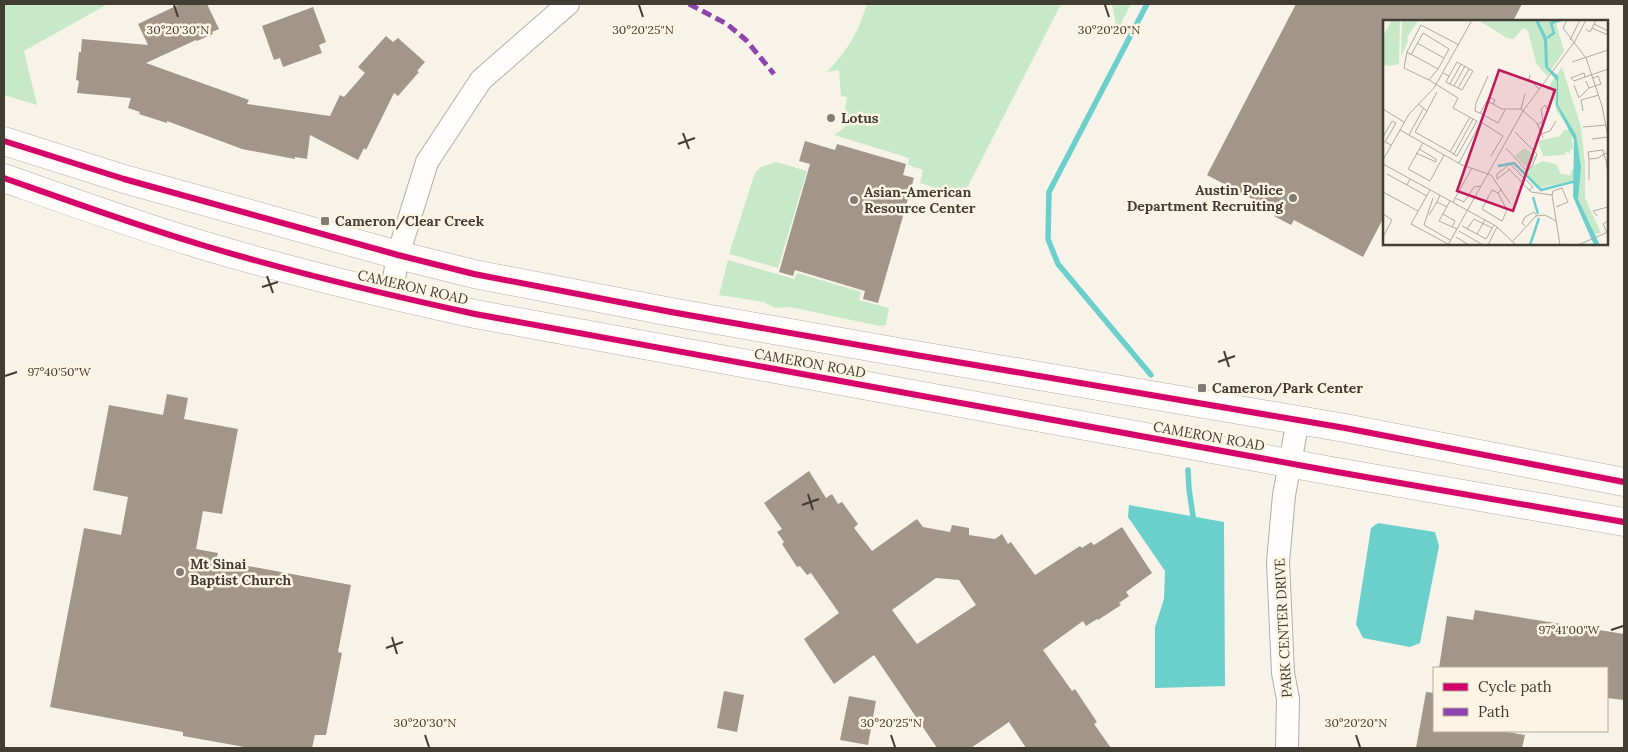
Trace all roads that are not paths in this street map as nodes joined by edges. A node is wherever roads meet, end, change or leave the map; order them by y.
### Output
1 (568, 4) edge
2 (4, 141) edge
3 (4, 178) edge
4 (398, 255) junction
5 (391, 296) junction
6 (1298, 420) junction
7 (1290, 463) junction
8 (1624, 482) edge
9 (1624, 522) edge
10 (1287, 748) edge

1 - 4 street
2 - 4 main road, CAMERON ROAD
3 - 5 main road, CAMERON ROAD
4 - 5 street
4 - 6 main road, CAMERON ROAD
5 - 7 main road, CAMERON ROAD
6 - 7 street, PARK CENTER DRIVE
6 - 8 main road, CAMERON ROAD
7 - 9 main road, CAMERON ROAD
7 - 10 street, PARK CENTER DRIVE

